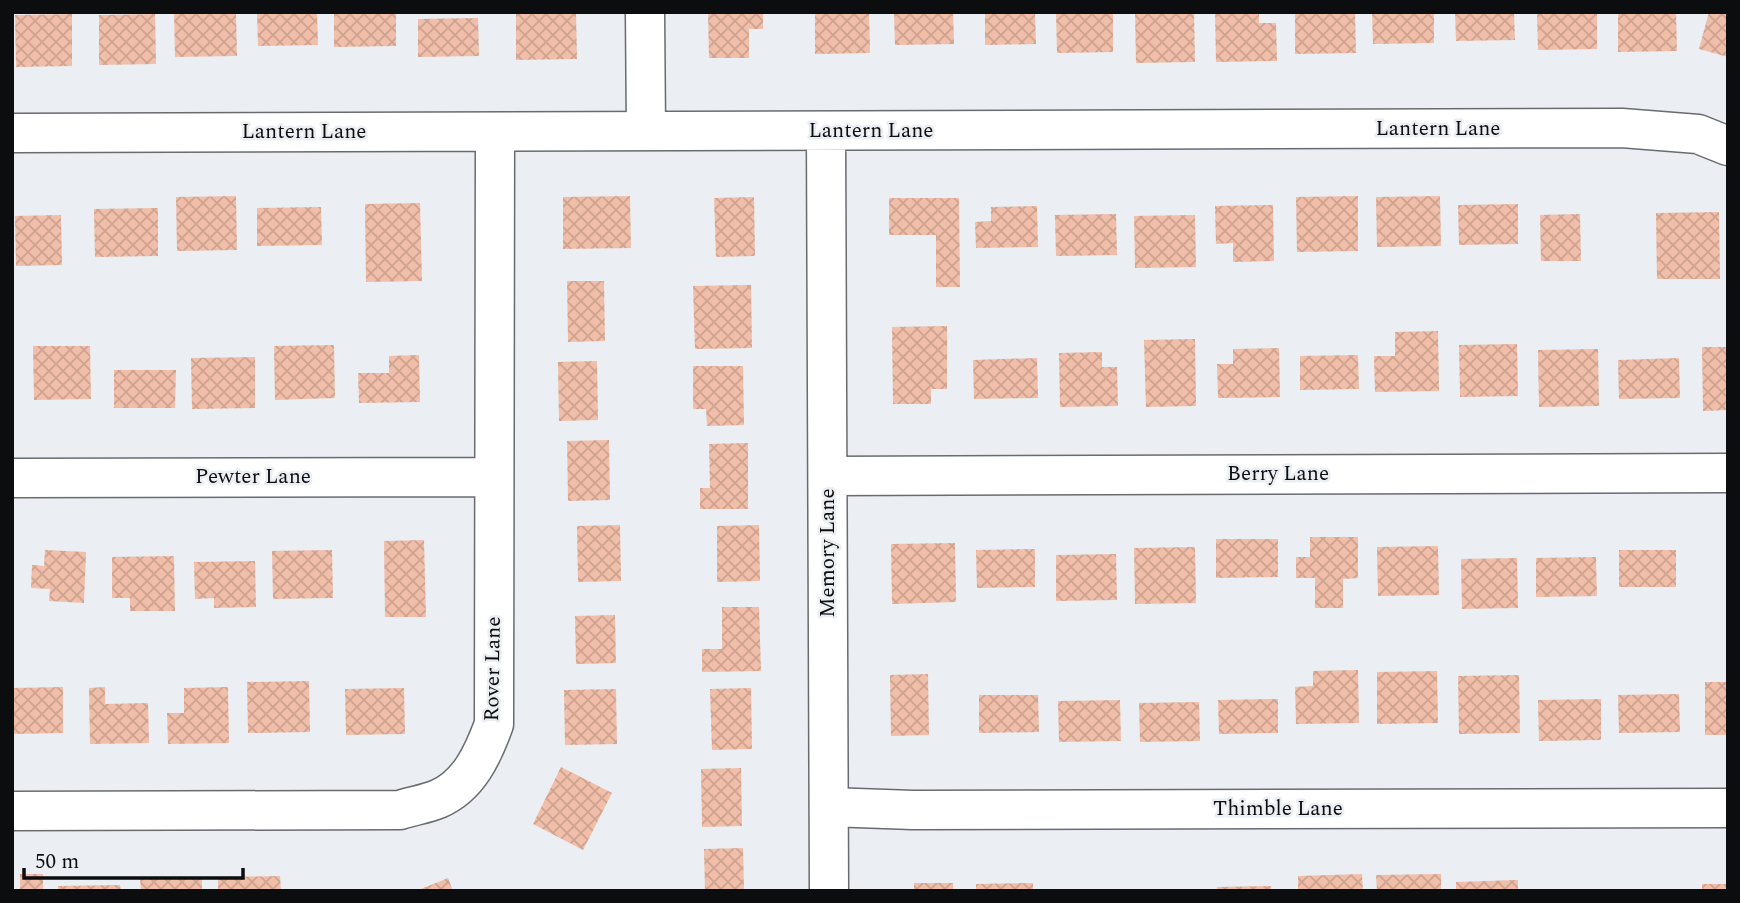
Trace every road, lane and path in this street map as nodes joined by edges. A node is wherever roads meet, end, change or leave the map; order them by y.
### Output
1 (645, 12) edge
2 (646, 131) junction
3 (495, 132) junction
4 (826, 132) junction
5 (12, 133) edge
6 (1728, 146) edge
7 (1728, 473) edge
8 (828, 476) junction
9 (494, 477) junction
10 (12, 478) edge
11 (829, 807) junction
12 (1728, 808) edge
13 (12, 811) edge
14 (830, 891) edge

1 - 2 street
2 - 3 street, Lantern Lane
2 - 4 street, Lantern Lane
3 - 5 street, Lantern Lane
3 - 9 street, Rover Lane
4 - 6 street, Lantern Lane
4 - 8 street, Memory Lane
7 - 8 street, Berry Lane
8 - 11 street, Memory Lane
9 - 10 street, Pewter Lane
9 - 13 street, Rover Lane
11 - 12 street, Thimble Lane
11 - 14 street, Memory Lane

